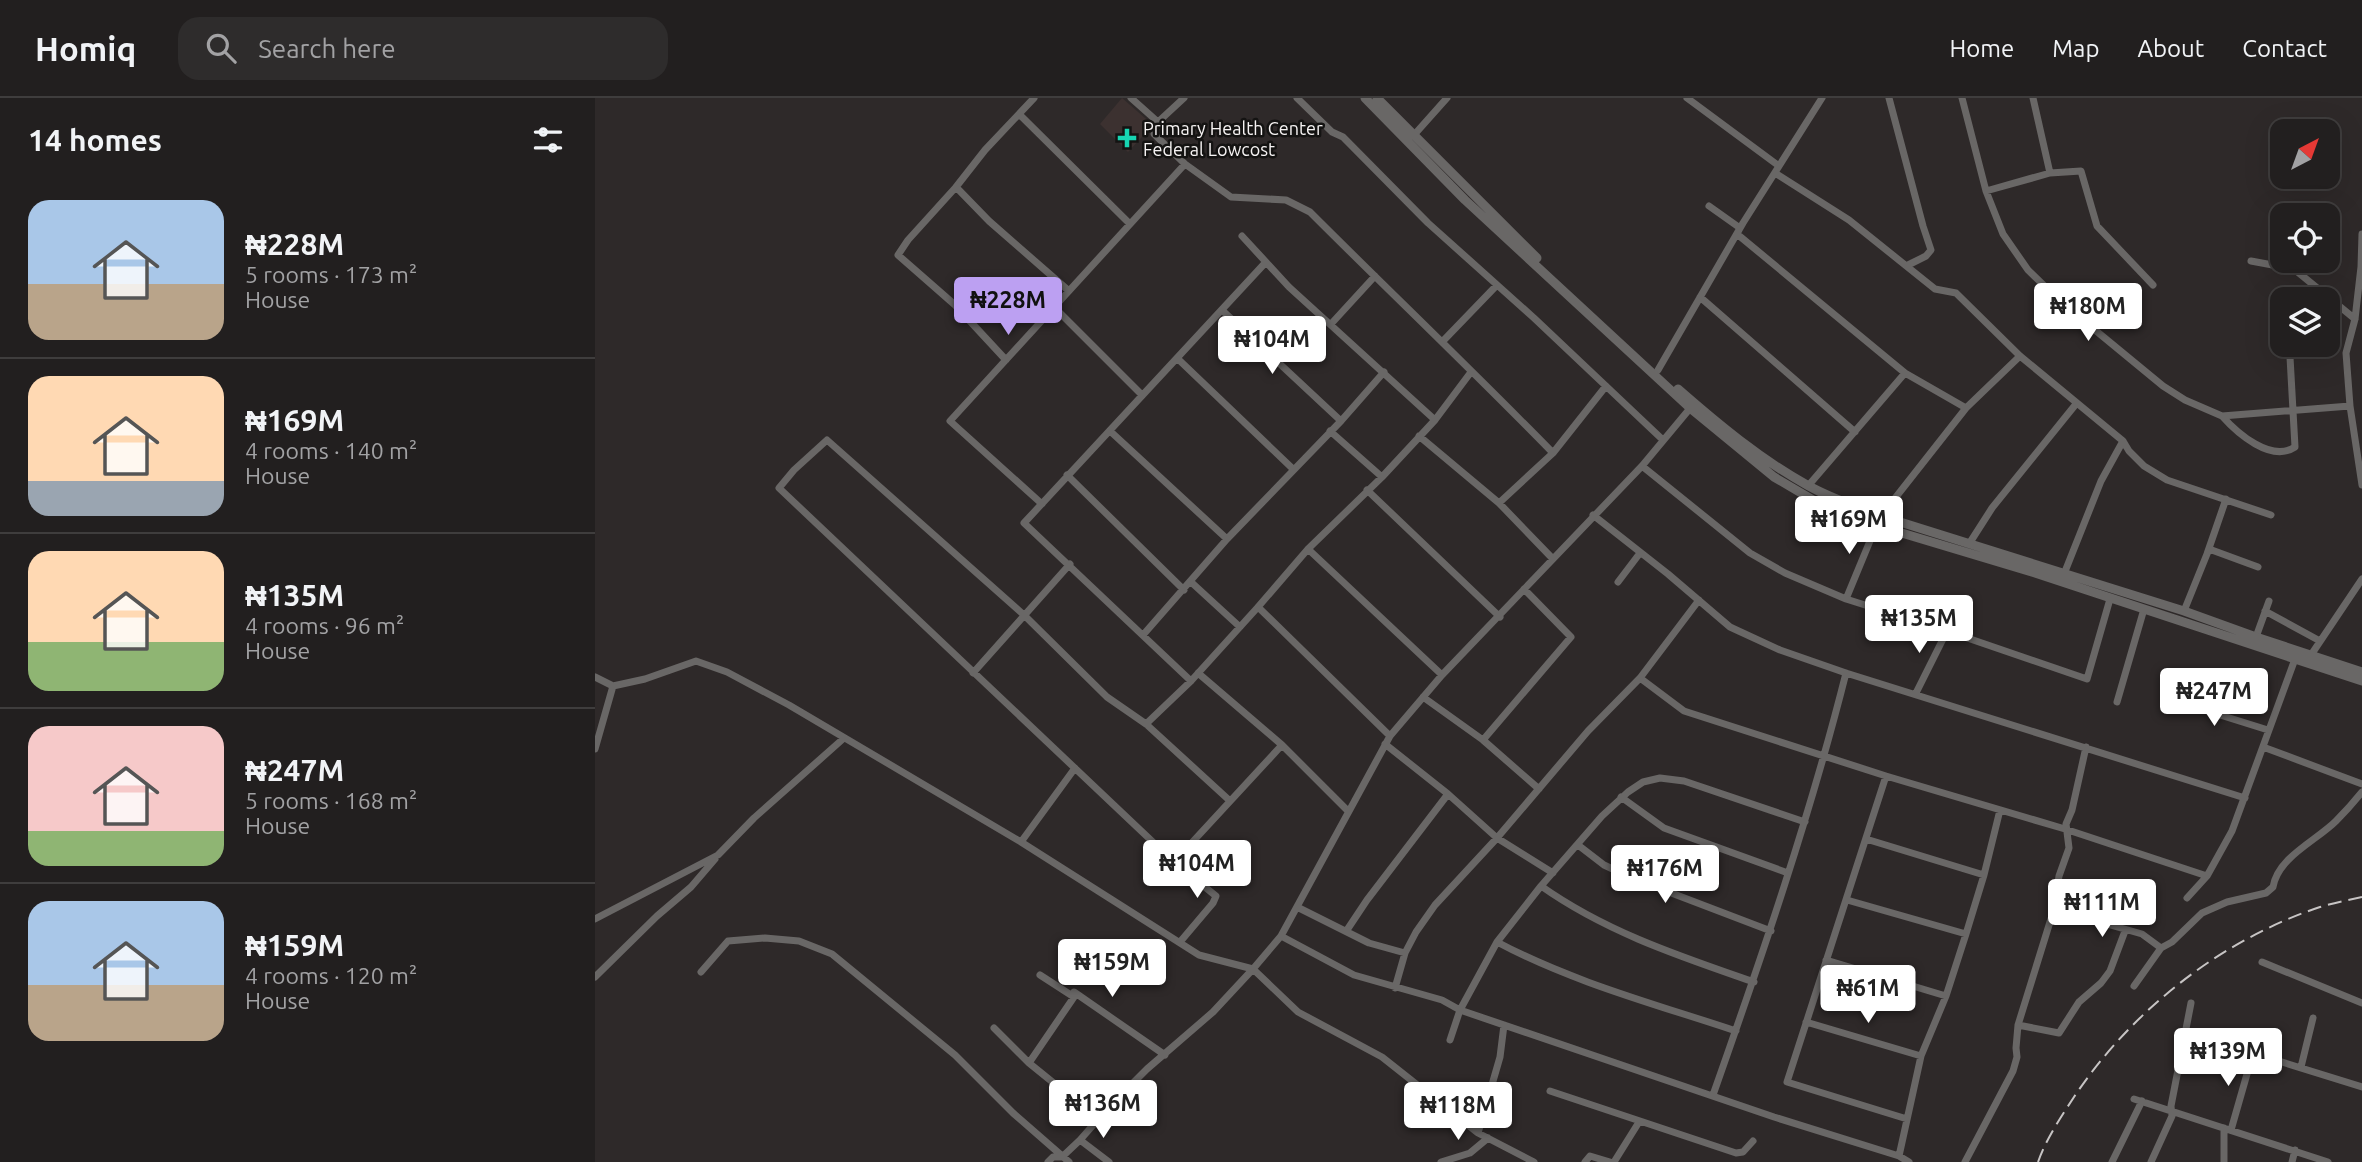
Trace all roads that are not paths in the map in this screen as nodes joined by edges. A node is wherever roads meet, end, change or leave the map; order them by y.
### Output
1 (1034, 98) edge
2 (1131, 98) edge
3 (1184, 98) edge
4 (1297, 98) edge
5 (1365, 98) edge
6 (1377, 98) edge
7 (1447, 98) edge
8 (1687, 98) edge
9 (1822, 98) edge
10 (1889, 98) edge
11 (1962, 98) edge
12 (2033, 98) edge
13 (1019, 114) junction
14 (1159, 122) junction
15 (1414, 135) junction
16 (1185, 164) junction
17 (1777, 169) junction
18 (2050, 173) junction
19 (956, 187) junction
20 (1986, 191) junction
21 (1709, 206) dead end
22 (1131, 224) junction
23 (1737, 234) junction
24 (2362, 234) edge
25 (1241, 236) dead end
26 (2251, 261) dead end
27 (1266, 262) junction
28 (1908, 265) junction
29 (2361, 268) edge
30 (1375, 276) junction
31 (1497, 285) junction
32 (2153, 285) dead end
33 (1069, 291) junction
34 (1700, 297) junction
35 (1054, 307) junction
36 (1223, 311) junction
37 (2355, 319) junction
38 (1331, 324) junction
39 (1443, 341) junction
40 (2020, 356) junction
41 (2290, 357) dead end
42 (1178, 359) junction
43 (1006, 360) junction
44 (1658, 370) junction
45 (1384, 372) junction
46 (1471, 372) junction
47 (1905, 373) junction
48 (1606, 386) junction
49 (1142, 395) junction
50 (2076, 404) junction
51 (1693, 406) junction
52 (2350, 406) junction
53 (1966, 408) junction
54 (2295, 410) junction
55 (2222, 416) junction
56 (1434, 420) junction
57 (1341, 421) junction
58 (1110, 431) junction
59 (1330, 431) junction
60 (1855, 432) junction
61 (1419, 436) junction
62 (1663, 440) junction
63 (2123, 441) junction
64 (1553, 453) junction
65 (1642, 466) junction
66 (1293, 470) junction
67 (1067, 475) junction
68 (1382, 477) junction
69 (2362, 485) edge
70 (1808, 486) junction
71 (1367, 490) junction
72 (2226, 499) junction
73 (1499, 503) junction
74 (1042, 504) junction
75 (1593, 515) junction
76 (2271, 515) dead end
77 (1879, 520) junction
78 (1227, 539) junction
79 (1969, 544) junction
80 (1308, 549) junction
81 (2209, 549) junction
82 (1640, 553) junction
83 (1553, 559) junction
84 (1070, 564) junction
85 (2258, 567) dead end
86 (2064, 574) junction
87 (2362, 579) edge
88 (1191, 582) junction
89 (1618, 582) dead end
90 (1524, 589) junction
91 (1184, 590) junction
92 (1846, 599) junction
93 (2110, 599) junction
94 (1699, 600) junction
95 (2269, 601) dead end
96 (1258, 607) junction
97 (2144, 609) junction
98 (2184, 611) junction
99 (2265, 611) junction
100 (1024, 615) junction
101 (1500, 617) junction
102 (1240, 627) junction
103 (1947, 631) junction
104 (1143, 635) junction
105 (2256, 638) junction
106 (2320, 641) junction
107 (2311, 655) junction
108 (2295, 659) junction
109 (2362, 672) edge
110 (973, 673) junction
111 (1198, 673) junction
112 (1846, 673) junction
113 (1443, 675) junction
114 (595, 677) edge
115 (1640, 678) junction
116 (1191, 681) junction
117 (2362, 681) edge
118 (613, 686) junction
119 (1916, 693) junction
120 (1423, 697) junction
121 (2169, 699) dead end
122 (2117, 702) dead end
123 (1146, 724) junction
124 (2268, 730) junction
125 (1390, 736) junction
126 (844, 738) junction
127 (1483, 740) junction
128 (1385, 744) junction
129 (1282, 745) junction
130 (2086, 747) junction
131 (2263, 747) junction
132 (595, 749) edge
133 (1825, 756) junction
134 (1075, 768) junction
135 (1886, 776) junction
136 (2362, 784) edge
137 (1539, 789) junction
138 (2362, 792) edge
139 (1448, 794) junction
140 (1621, 797) junction
141 (2245, 798) junction
142 (1229, 800) junction
143 (2000, 810) junction
144 (1348, 811) junction
145 (1805, 822) junction
146 (2065, 829) junction
147 (1497, 838) junction
148 (1866, 839) junction
149 (1021, 842) junction
150 (1578, 845) junction
151 (717, 856) junction
152 (1174, 862) junction
153 (1553, 873) junction
154 (1788, 873) junction
155 (1984, 875) junction
156 (2207, 876) junction
157 (1541, 886) junction
158 (2187, 898) dead end
159 (1847, 900) junction
160 (1297, 907) junction
161 (2053, 909) junction
162 (595, 919) edge
163 (1347, 930) junction
164 (1771, 930) junction
165 (2125, 931) junction
166 (1966, 934) junction
167 (1281, 936) junction
168 (1180, 942) junction
169 (1497, 942) junction
170 (2161, 948) junction
171 (1405, 953) junction
172 (1826, 960) junction
173 (2262, 962) dead end
174 (1253, 969) junction
175 (701, 972) dead end
176 (1040, 975) dead end
177 (595, 977) edge
178 (1753, 982) junction
179 (2134, 986) dead end
180 (1395, 988) junction
181 (1074, 996) junction
182 (1946, 996) junction
183 (2190, 1003) dead end
184 (2362, 1003) edge
185 (1460, 1010) junction
186 (2313, 1018) dead end
187 (1806, 1021) junction
188 (1504, 1025) junction
189 (2018, 1025) junction
190 (994, 1028) dead end
191 (1736, 1031) junction
192 (2224, 1038) dead end
193 (1450, 1040) dead end
194 (2253, 1053) junction
195 (1165, 1055) junction
196 (1921, 1056) junction
197 (1029, 1063) junction
198 (2301, 1067) junction
199 (2362, 1087) edge
200 (1550, 1091) dead end
201 (1713, 1095) junction
202 (1071, 1097) dead end
203 (2171, 1111) junction
204 (1907, 1119) junction
205 (1639, 1122) junction
206 (2228, 1129) junction
207 (1478, 1133) junction
208 (1488, 1138) junction
209 (1080, 1140) junction
210 (1753, 1141) dead end
211 (2295, 1150) junction
212 (1899, 1156) junction
213 (1066, 1159) edge
214 (1048, 1162) edge
215 (1109, 1162) edge
216 (1441, 1162) edge
217 (1534, 1162) edge
218 (1585, 1162) edge
219 (1612, 1162) edge
220 (1909, 1162) edge
221 (1965, 1162) edge
222 (2112, 1162) edge
223 (2151, 1162) edge
224 (2224, 1162) edge
225 (2292, 1162) edge
226 (2328, 1162) edge

1 - 13 street
2 - 14 street
3 - 14 street
4 - 31 street
5 - 51 street
6 - 15 street
7 - 15 street
8 - 17 street
9 - 17 street
10 - 28 street
11 - 20 street
12 - 18 street
13 - 19 street
13 - 22 street
14 - 16 street
15 - 44 street
16 - 22 street
16 - 30 street
17 - 23 street
17 - 28 street
18 - 20 street
18 - 32 street
19 - 33 street
19 - 43 street
20 - 55 street
21 - 23 street
22 - 33 street
23 - 34 street
23 - 47 street
24 - 29 street
25 - 27 street
26 - 37 street
27 - 36 street
27 - 38 street
28 - 40 street
29 - 37 street
30 - 38 street
30 - 39 street
31 - 39 street
31 - 48 street
33 - 35 street
34 - 44 street
34 - 60 street
35 - 43 street
35 - 49 street
36 - 42 street
36 - 57 street
37 - 52 street
38 - 45 street
39 - 46 street
40 - 50 street
40 - 53 street
41 - 54 street
42 - 49 street
42 - 66 street
43 - 74 street
44 - 51 street
45 - 56 street
45 - 57 street
46 - 56 street
46 - 64 street
47 - 53 street
47 - 60 street
48 - 62 street
48 - 64 street
49 - 58 street
50 - 63 street
50 - 79 street
51 - 62 street
51 - 70 street
51 - 77 street
52 - 54 street
52 - 69 street
53 - 77 street
54 - 55 street
54 - 55 street
56 - 61 street
57 - 59 street
58 - 67 street
58 - 78 street
59 - 66 street
59 - 68 street
60 - 70 street
61 - 68 street
61 - 73 street
62 - 65 street
63 - 72 street
63 - 86 street
64 - 73 street
65 - 75 street
65 - 92 street
66 - 78 street
67 - 74 street
67 - 91 street
68 - 71 street
70 - 77 street
71 - 80 street
71 - 101 street
72 - 76 street
72 - 81 street
73 - 83 street
74 - 84 street
75 - 82 street
75 - 83 street
77 - 79 street
77 - 92 street
77 - 93 street
78 - 88 street
79 - 86 street
80 - 96 street
80 - 113 street
81 - 85 street
81 - 98 street
82 - 89 street
82 - 94 street
83 - 90 street
84 - 100 street
84 - 104 street
86 - 98 street
87 - 106 street
88 - 91 street
88 - 102 street
90 - 101 street
90 - 127 street
91 - 104 street
92 - 103 street
93 - 97 street
93 - 103 street
94 - 112 street
94 - 115 street
95 - 99 street
96 - 102 street
96 - 125 street
97 - 108 street
97 - 122 street
98 - 105 street
99 - 105 street
99 - 106 street
100 - 110 street
100 - 110 street
100 - 123 street
101 - 113 street
102 - 111 street
103 - 119 street
104 - 116 street
105 - 107 street
106 - 107 street
107 - 109 street
108 - 117 street
108 - 124 street
110 - 134 street
111 - 116 street
111 - 129 street
112 - 119 street
112 - 133 street
113 - 120 street
114 - 118 street
115 - 133 street
115 - 137 street
116 - 123 street
118 - 126 street
118 - 132 street
119 - 130 street
120 - 125 street
120 - 127 street
121 - 124 street
123 - 142 street
124 - 131 street
125 - 128 street
126 - 149 street
126 - 151 street
127 - 137 street
128 - 139 street
128 - 144 street
129 - 142 street
129 - 144 street
130 - 141 street
130 - 146 street
131 - 136 street
131 - 141 street
133 - 135 street
133 - 145 street
134 - 149 street
134 - 152 street
135 - 143 street
135 - 148 street
137 - 147 street
138 - 170 street
139 - 147 street
139 - 163 street
140 - 145 street
140 - 150 street
140 - 154 street
141 - 156 street
142 - 152 street
143 - 146 street
143 - 155 street
144 - 160 street
145 - 154 street
146 - 156 street
146 - 161 street
147 - 153 street
147 - 171 street
148 - 155 street
148 - 159 street
149 - 168 street
150 - 153 street
150 - 164 street
151 - 162 street
151 - 177 street
152 - 168 street
153 - 157 street
154 - 164 street
155 - 166 street
156 - 158 street
157 - 169 street
157 - 178 street
159 - 166 street
159 - 172 street
160 - 163 street
160 - 167 street
161 - 165 street
161 - 189 street
163 - 171 street
164 - 178 street
165 - 170 street
165 - 189 street
166 - 182 street
167 - 174 street
167 - 180 street
168 - 174 street
169 - 185 street
169 - 191 street
170 - 179 street
171 - 180 street
172 - 182 street
172 - 187 street
173 - 184 street
174 - 195 street
174 - 207 street
175 - 213 street
176 - 181 street
178 - 191 street
180 - 185 street
181 - 195 street
181 - 197 street
182 - 196 street
183 - 203 street
185 - 188 street
185 - 193 street
186 - 198 street
187 - 196 street
187 - 204 street
188 - 201 street
188 - 207 street
189 - 221 street
190 - 197 street
191 - 201 street
192 - 194 street
194 - 198 street
194 - 206 street
195 - 209 street
196 - 204 street
197 - 202 street
198 - 199 street
200 - 205 street
201 - 212 street
203 - 206 street
203 - 222 street
203 - 223 street
204 - 212 street
205 - 210 street
205 - 219 street
206 - 211 street
206 - 224 street
207 - 208 street
208 - 216 street
208 - 217 street
209 - 213 street
209 - 215 street
211 - 225 street
211 - 226 street
212 - 220 street
213 - 214 street
218 - 219 street

